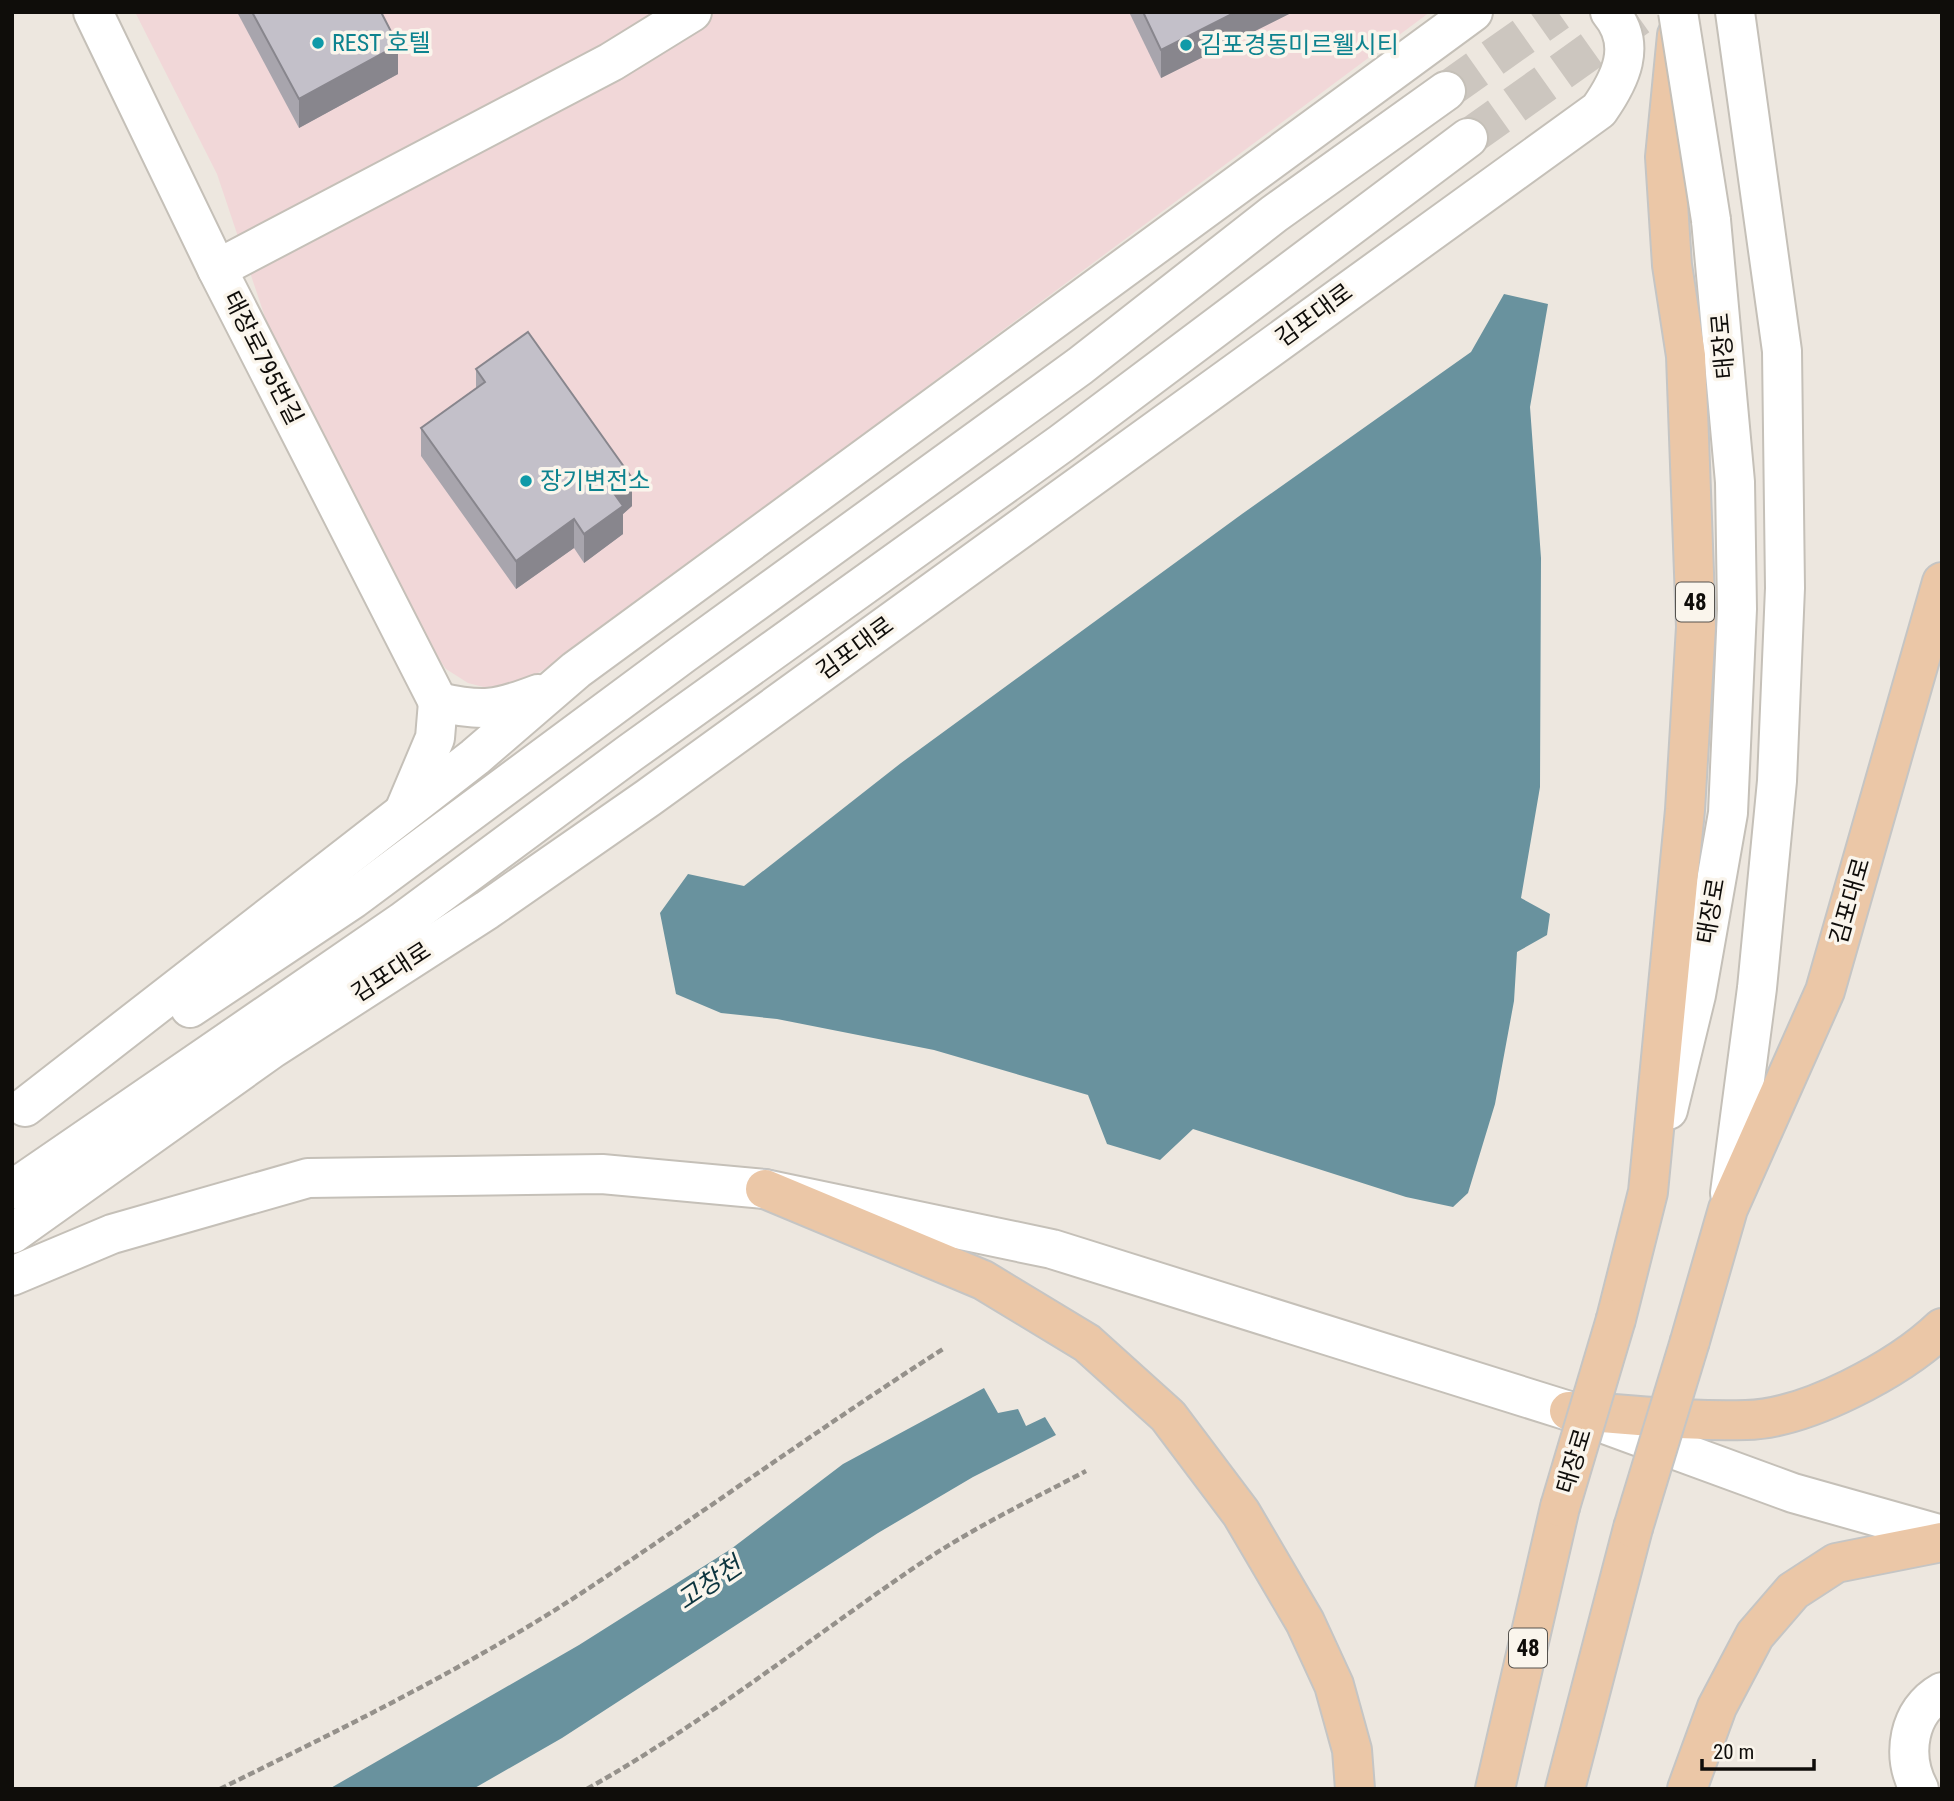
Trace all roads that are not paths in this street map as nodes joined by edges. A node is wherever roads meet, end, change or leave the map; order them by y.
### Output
1 (93, 12) edge
2 (692, 12) edge
3 (1474, 12) edge
4 (1610, 12) edge
5 (1679, 12) edge
6 (1735, 12) edge
7 (1446, 91) tunnel mouth
8 (1468, 138) tunnel mouth
9 (217, 269) junction
10 (1942, 582) edge
11 (555, 688) junction
12 (438, 702) junction
13 (402, 813) junction
14 (19, 1111) edge
15 (765, 1189) junction
16 (12, 1191) edge
17 (1648, 1192) junction
18 (1728, 1209) junction
19 (12, 1234) edge
20 (12, 1276) edge
21 (1942, 1328) edge
22 (1569, 1411) junction
23 (1942, 1535) edge
24 (1942, 1542) edge
25 (1942, 1692) edge
26 (1355, 1789) edge
27 (1495, 1789) edge
28 (1564, 1789) edge
29 (1687, 1789) edge
30 (1919, 1789) edge

1 - 9 main road, 태장로795번길
2 - 9 main road
3 - 11 main road
4 - 19 main road, 김포대로
5 - 17 main road, 48
5 - 17 main road, 태장로, bridge
6 - 18 main road, 태장로
7 - 14 main road
8 - 16 main road, 김포대로
9 - 12 main road, 태장로795번길
10 - 18 main road, 김포대로
11 - 12 main road
11 - 13 main road
12 - 13 main road
13 - 14 main road
15 - 20 main road
15 - 22 main road
15 - 26 main road
17 - 27 main road, 태장로 / 48, bridge
18 - 28 main road, 태장로, bridge
21 - 22 main road
22 - 23 main road
24 - 29 main road
25 - 30 main road

